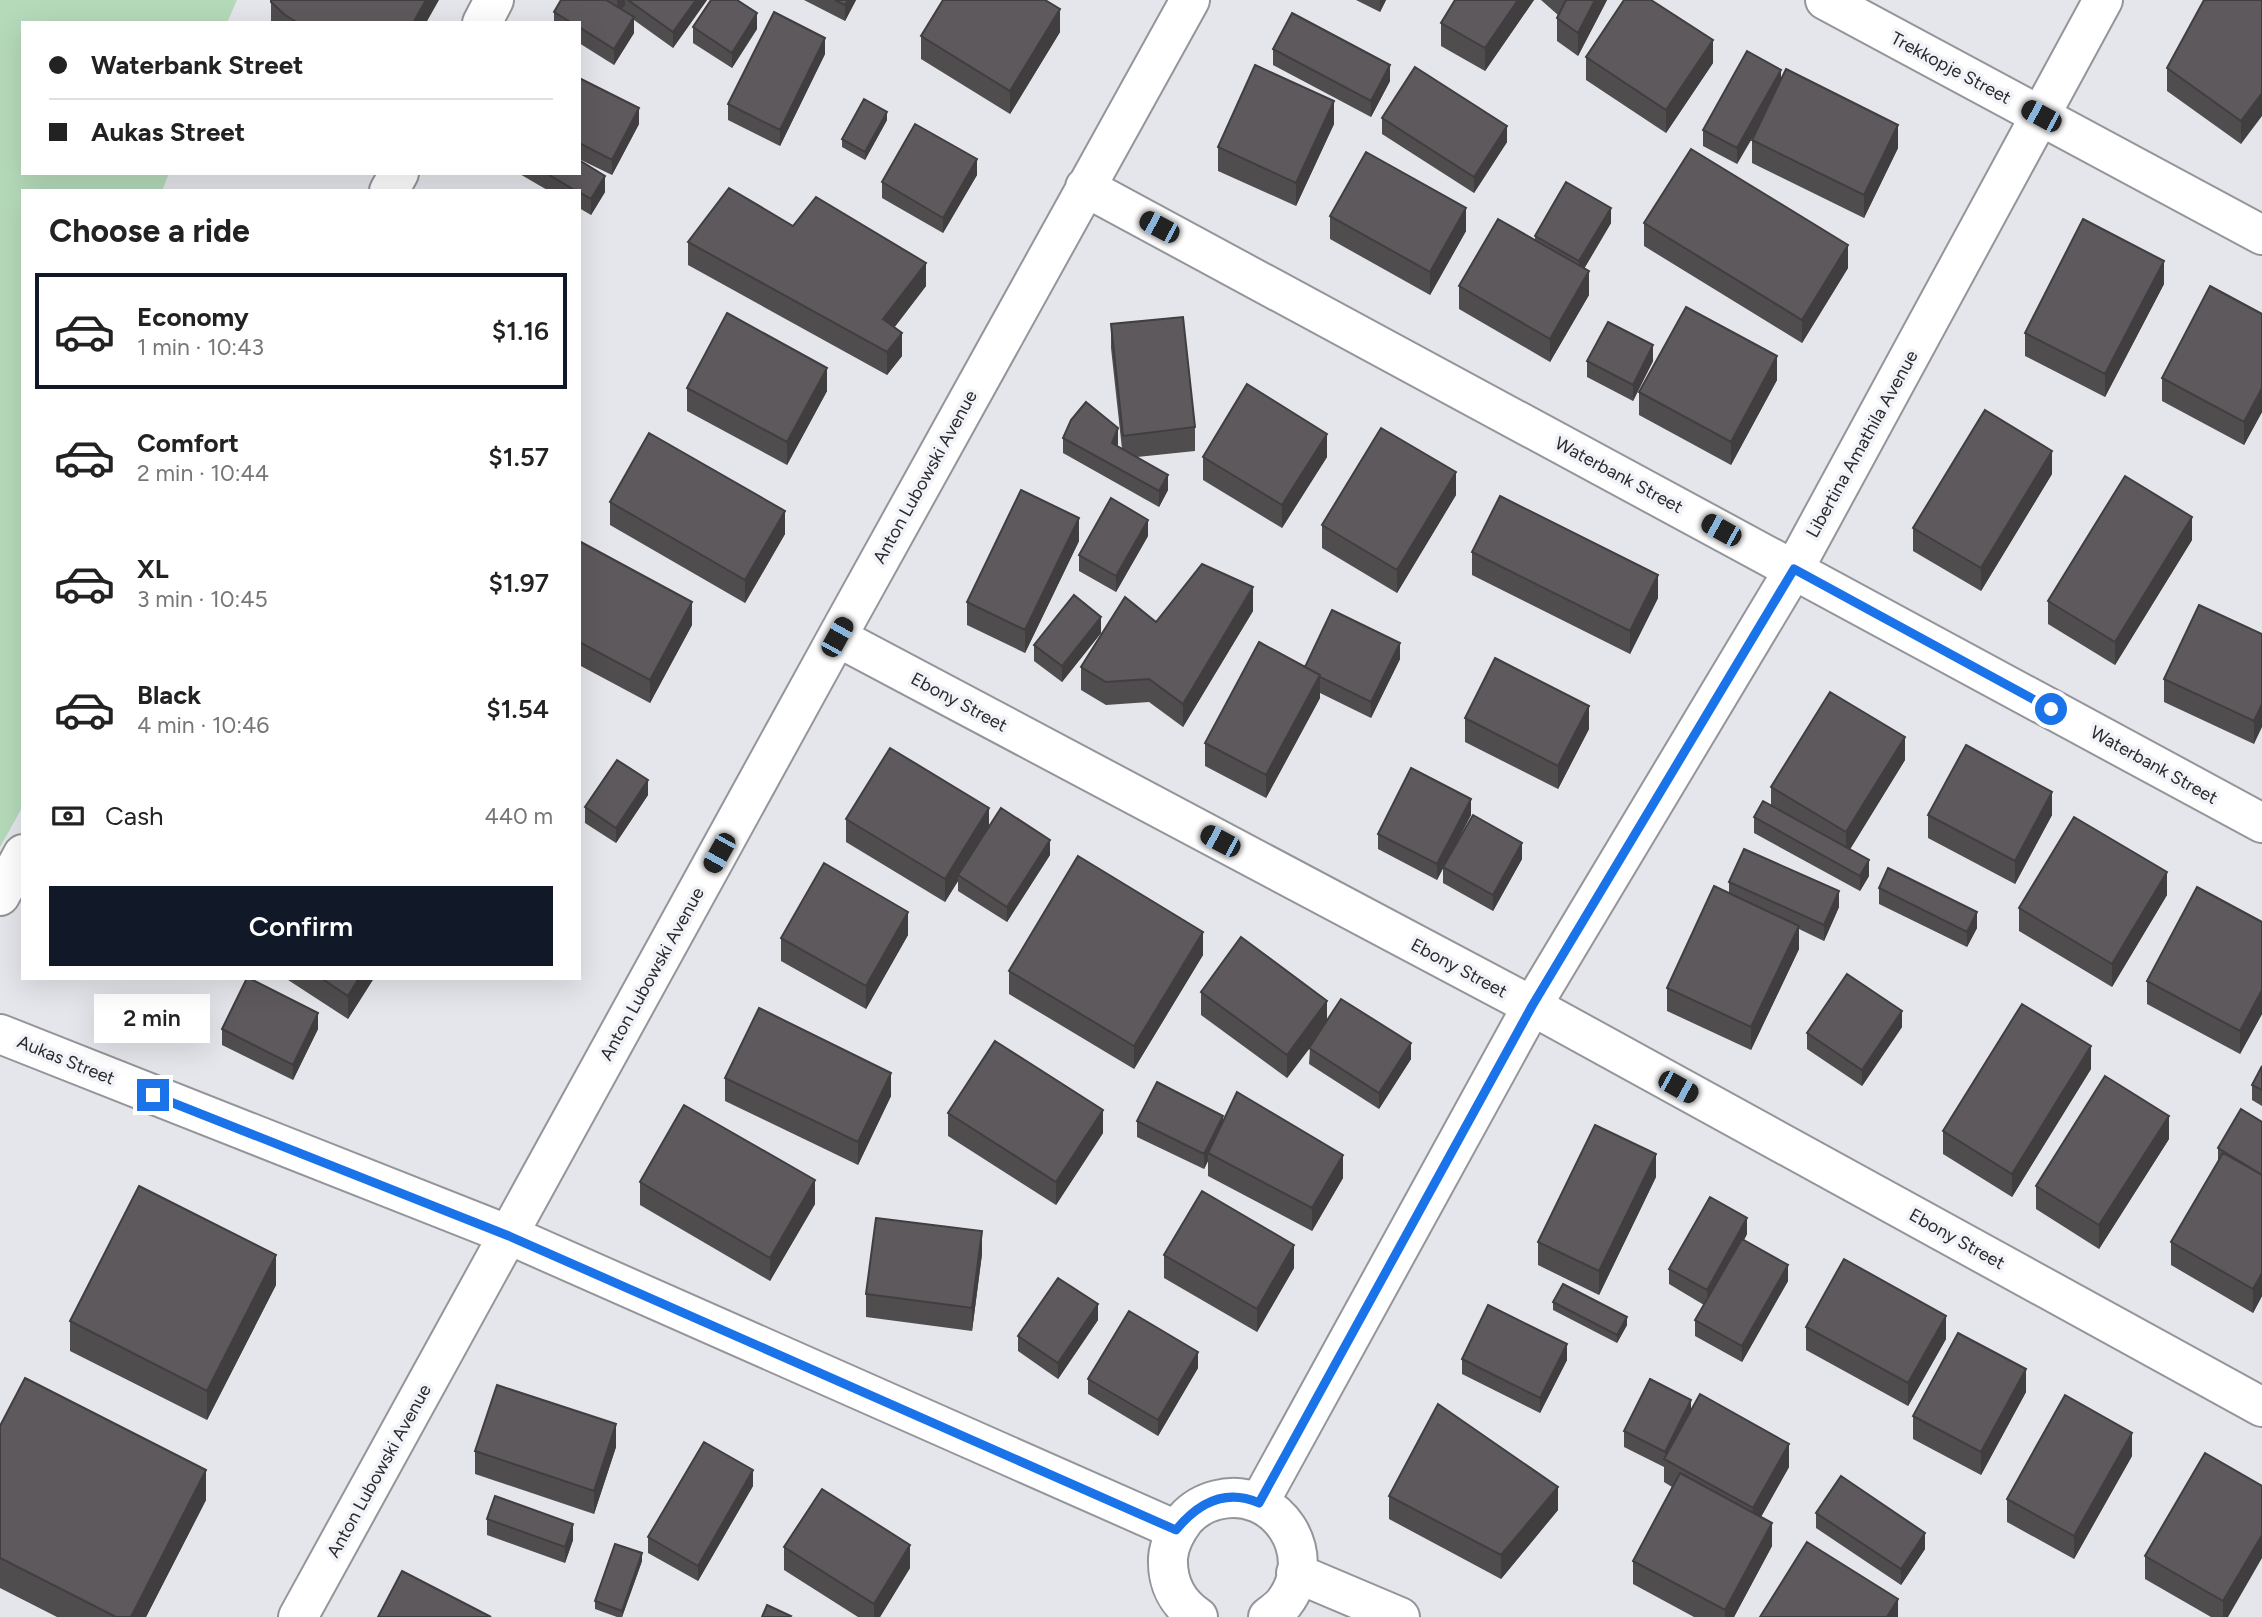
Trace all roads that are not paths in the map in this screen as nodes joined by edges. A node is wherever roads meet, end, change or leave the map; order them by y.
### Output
1 (494, 0) edge
2 (1190, 0) edge
3 (1825, 0) edge
4 (2103, 0) edge
5 (483, 21) edge
6 (2041, 116) junction
7 (1086, 187) junction
8 (2262, 235) edge
9 (1794, 569) junction
10 (837, 637) junction
11 (2262, 823) edge
12 (21, 858) edge
13 (0, 896) edge
14 (1532, 1006) junction
15 (0, 1034) edge
16 (509, 1236) junction
17 (2262, 1407) edge
18 (1259, 1503) junction
19 (1176, 1530) junction
20 (1296, 1573) junction
21 (298, 1617) edge
22 (1198, 1617) edge
23 (1268, 1617) edge
24 (1400, 1617) edge

1 - 5 street
2 - 7 street, Anton Lubowski Avenue
3 - 6 street, Trekkopje Street
4 - 6 street, Libertina Amathila Avenue
6 - 8 street, Trekkopje Street
6 - 9 street, Libertina Amathila Avenue
7 - 9 street, Waterbank Street
7 - 10 street, Anton Lubowski Avenue
9 - 11 street, Waterbank Street
9 - 14 street, Libertina Amathila Avenue
10 - 14 street, Ebony Street
10 - 16 street, Anton Lubowski Avenue
12 - 13 street
14 - 17 street, Ebony Street
14 - 18 street, Libertina Amathila Avenue
15 - 16 street, Aukas Street
16 - 19 street, Aukas Street
16 - 21 street, Anton Lubowski Avenue
18 - 19 street
18 - 20 street
19 - 22 street
20 - 23 street
20 - 24 street

